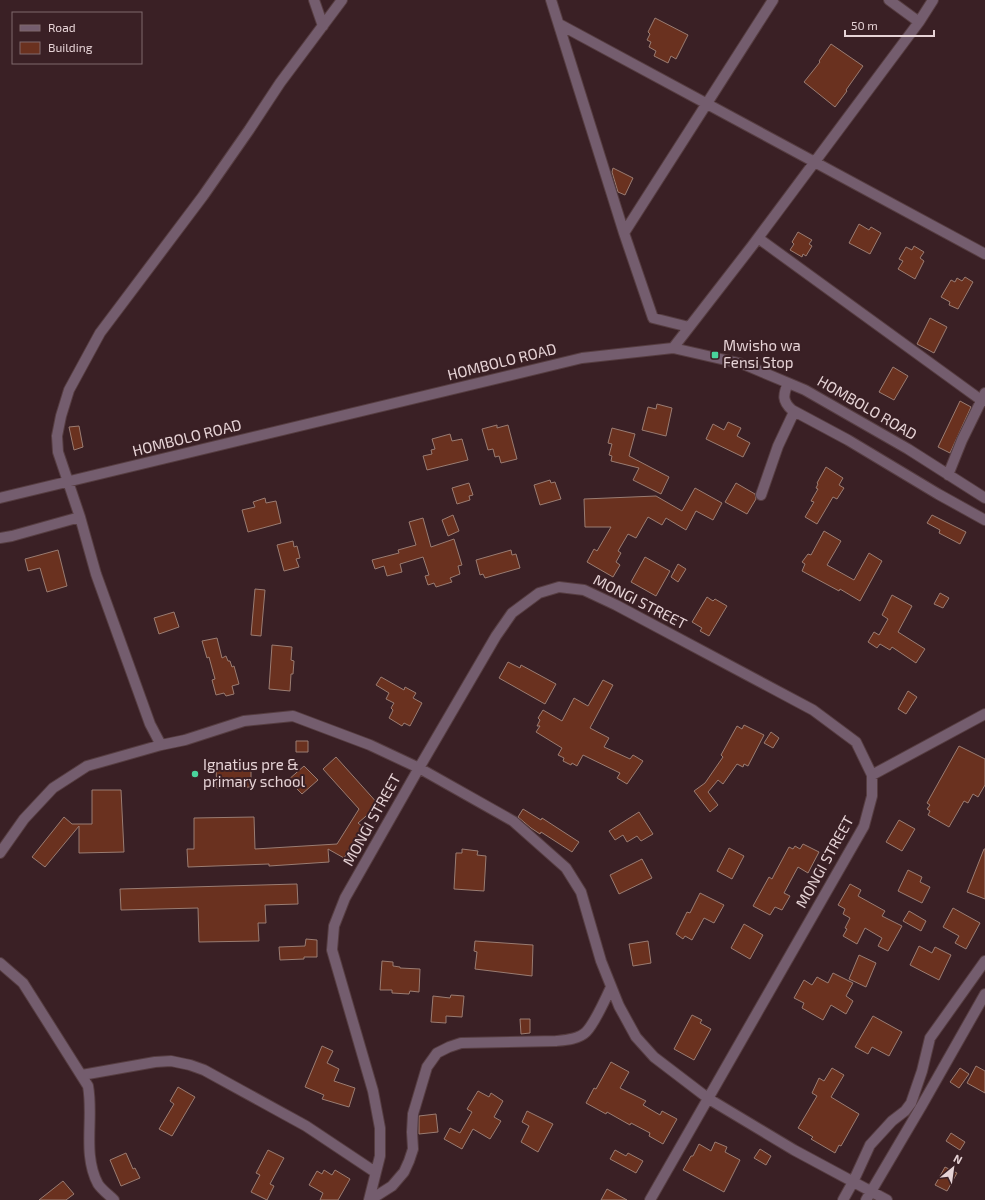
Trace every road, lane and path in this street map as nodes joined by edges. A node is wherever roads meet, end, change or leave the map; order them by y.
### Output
1 (314, 0) edge
2 (342, 0) edge
3 (551, 0) edge
4 (889, 0) edge
5 (933, 0) edge
6 (771, 1) edge
7 (919, 22) junction
8 (559, 24) junction
9 (323, 26) junction
10 (706, 104) junction
11 (814, 163) junction
12 (624, 233) junction
13 (758, 238) junction
14 (985, 254) edge
15 (689, 327) junction
16 (673, 348) junction
17 (788, 383) junction
18 (984, 398) edge
19 (794, 412) junction
20 (948, 475) junction
21 (67, 483) junction
22 (761, 495) dead end
23 (0, 498) edge
24 (985, 498) edge
25 (80, 517) junction
26 (985, 520) edge
27 (0, 538) edge
28 (985, 714) edge
29 (161, 745) junction
30 (418, 768) junction
31 (872, 775) junction
32 (0, 853) edge
33 (985, 961) edge
34 (0, 963) edge
35 (612, 987) junction
36 (985, 994) edge
37 (82, 1075) junction
38 (709, 1099) junction
39 (375, 1172) junction
40 (853, 1182) junction
41 (868, 1196) edge
42 (114, 1200) edge
43 (369, 1200) edge
44 (650, 1200) edge
45 (843, 1200) edge
46 (887, 1200) edge

1 - 9 street
2 - 9 street
3 - 8 street
4 - 7 street
5 - 7 street
6 - 10 street
7 - 11 street
8 - 10 street
8 - 12 street
9 - 21 street
10 - 11 street
10 - 12 street
11 - 13 street
11 - 14 street
12 - 15 street
13 - 15 street
13 - 18 street
15 - 16 street
16 - 17 street, HOMBOLO ROAD
16 - 21 street, HOMBOLO ROAD
17 - 19 street
17 - 20 street, HOMBOLO ROAD
18 - 20 street
19 - 22 street
19 - 26 street
20 - 24 street, HOMBOLO ROAD
21 - 23 street, HOMBOLO ROAD
21 - 25 street
25 - 27 street
25 - 29 street
28 - 31 street
29 - 30 street
29 - 32 street
30 - 31 street, MONGI STREET
30 - 35 street
30 - 39 street, MONGI STREET
31 - 38 street, MONGI STREET
33 - 40 street
34 - 37 street
35 - 38 street
35 - 43 street
36 - 41 street
37 - 39 street
37 - 42 street
38 - 40 street
38 - 44 street, MONGI STREET
39 - 43 street, MONGI STREET
40 - 41 street
40 - 45 street
41 - 46 street

